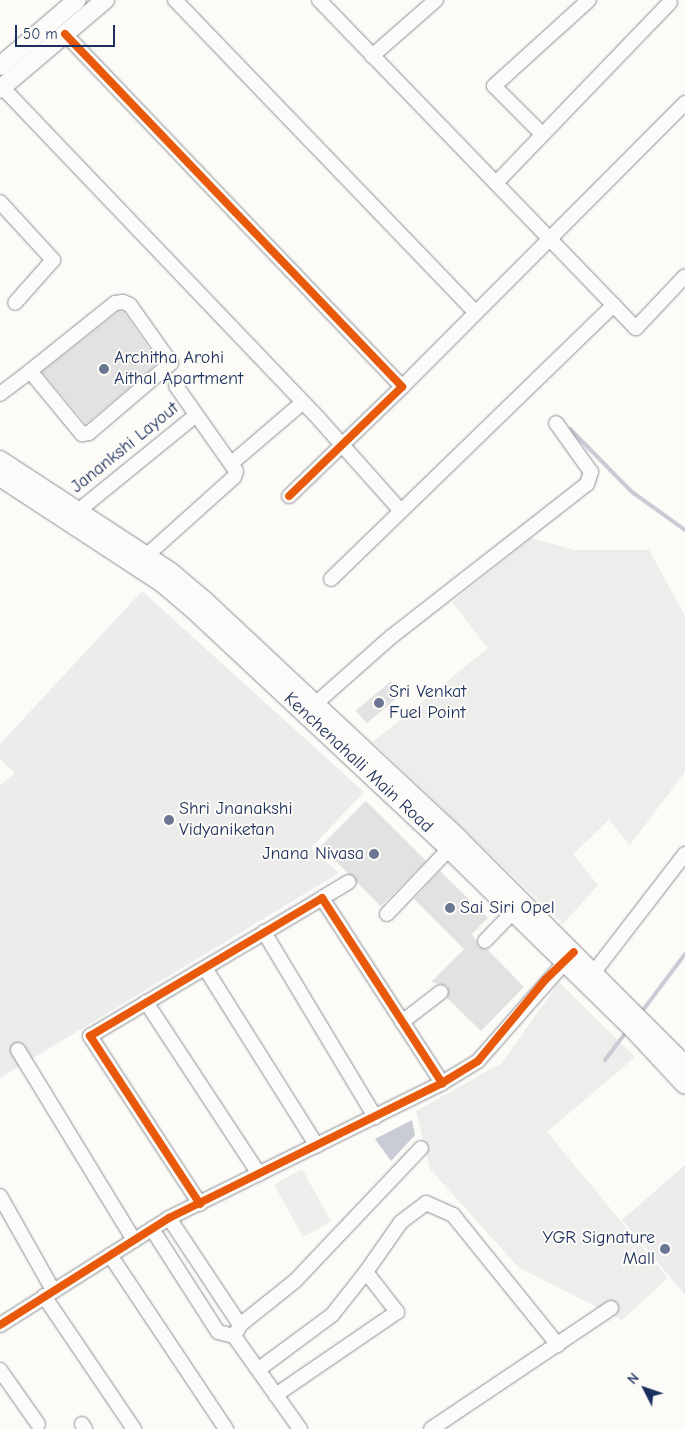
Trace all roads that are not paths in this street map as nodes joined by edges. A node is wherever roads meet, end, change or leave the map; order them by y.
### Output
1 (77, 0) edge
2 (105, 0) edge
3 (175, 0) edge
4 (319, 0) edge
5 (436, 0) edge
6 (589, 0) edge
7 (670, 2) dead end
8 (65, 34) junction
9 (372, 56) junction
10 (0, 66) edge
11 (1, 88) edge
12 (685, 103) edge
13 (542, 134) junction
14 (498, 181) junction
15 (0, 202) edge
16 (550, 236) junction
17 (685, 276) edge
18 (15, 303) dead end
19 (614, 305) junction
20 (474, 310) junction
21 (30, 371) junction
22 (176, 386) dead end
23 (402, 388) junction
24 (0, 394) edge
25 (302, 403) junction
26 (196, 415) junction
27 (556, 423) dead end
28 (340, 443) junction
29 (0, 460) edge
30 (233, 462) junction
31 (0, 477) edge
32 (288, 496) dead end
33 (78, 511) junction
34 (401, 512) junction
35 (146, 556) junction
36 (331, 579) dead end
37 (315, 704) junction
38 (449, 849) junction
39 (685, 854) edge
40 (349, 882) dead end
41 (322, 898) junction
42 (513, 912) junction
43 (387, 914) dead end
44 (264, 932) junction
45 (485, 941) dead end
46 (569, 957) junction
47 (205, 968) junction
48 (594, 972) junction
49 (441, 992) dead end
50 (146, 1002) junction
51 (402, 1022) junction
52 (18, 1050) dead end
53 (683, 1057) edge
54 (442, 1083) junction
55 (685, 1085) edge
56 (375, 1117) junction
57 (316, 1146) junction
58 (421, 1148) dead end
59 (259, 1174) junction
60 (0, 1196) edge
61 (200, 1204) junction
62 (168, 1218) junction
63 (152, 1229) junction
64 (134, 1240) junction
65 (110, 1255) junction
66 (366, 1272) junction
67 (49, 1293) junction
68 (611, 1308) dead end
69 (0, 1325) edge
70 (237, 1331) junction
71 (558, 1345) junction
72 (259, 1369) junction
73 (0, 1370) edge
74 (276, 1395) junction
75 (38, 1424) dead end
76 (134, 1429) edge
77 (226, 1429) edge
78 (300, 1429) edge
79 (431, 1429) edge

1 - 10 main road
2 - 8 main road
3 - 20 street
4 - 9 street
5 - 9 street
6 - 13 street
7 - 13 street
8 - 11 main road
8 - 23 street
9 - 14 street
11 - 25 street
12 - 16 street
13 - 14 street
14 - 16 street
15 - 18 street
16 - 19 street
16 - 20 street
17 - 19 street
19 - 34 street
20 - 23 street
21 - 21 street
21 - 24 street
22 - 26 street, Janankshi Layout
23 - 28 street
25 - 28 street
25 - 30 street
26 - 30 street, Janankshi Layout
26 - 33 street, Janankshi Layout
27 - 37 street
28 - 32 street
28 - 34 street
29 - 33 main road, Kenchenahalli Main Road
30 - 35 street
31 - 38 main road, Kenchenahalli Main Road
33 - 35 main road, Kenchenahalli Main Road
34 - 36 street
35 - 37 main road, Kenchenahalli Main Road
37 - 46 main road, Kenchenahalli Main Road
38 - 42 main road, Kenchenahalli Main Road
38 - 43 street
39 - 48 street
40 - 41 street
41 - 44 street
41 - 51 street
42 - 45 street
42 - 46 main road, Kenchenahalli Main Road
44 - 47 street
44 - 56 street
46 - 48 main road, Kenchenahalli Main Road
46 - 54 street
46 - 55 main road, Kenchenahalli Main Road
47 - 50 street
47 - 57 street
48 - 53 main road, Kenchenahalli Main Road
49 - 51 street
50 - 59 street
50 - 61 street
51 - 54 street
52 - 64 street
54 - 56 street
56 - 57 street
57 - 59 street
58 - 70 street
59 - 61 street
60 - 67 street
61 - 62 street
62 - 63 street
62 - 70 street
63 - 64 street
63 - 70 street
64 - 65 street
65 - 67 street
65 - 77 street
66 - 71 street
66 - 72 street
66 - 74 street
67 - 69 street
67 - 76 street
68 - 71 street
70 - 72 street
71 - 79 street
72 - 74 street
73 - 75 street
74 - 78 street

